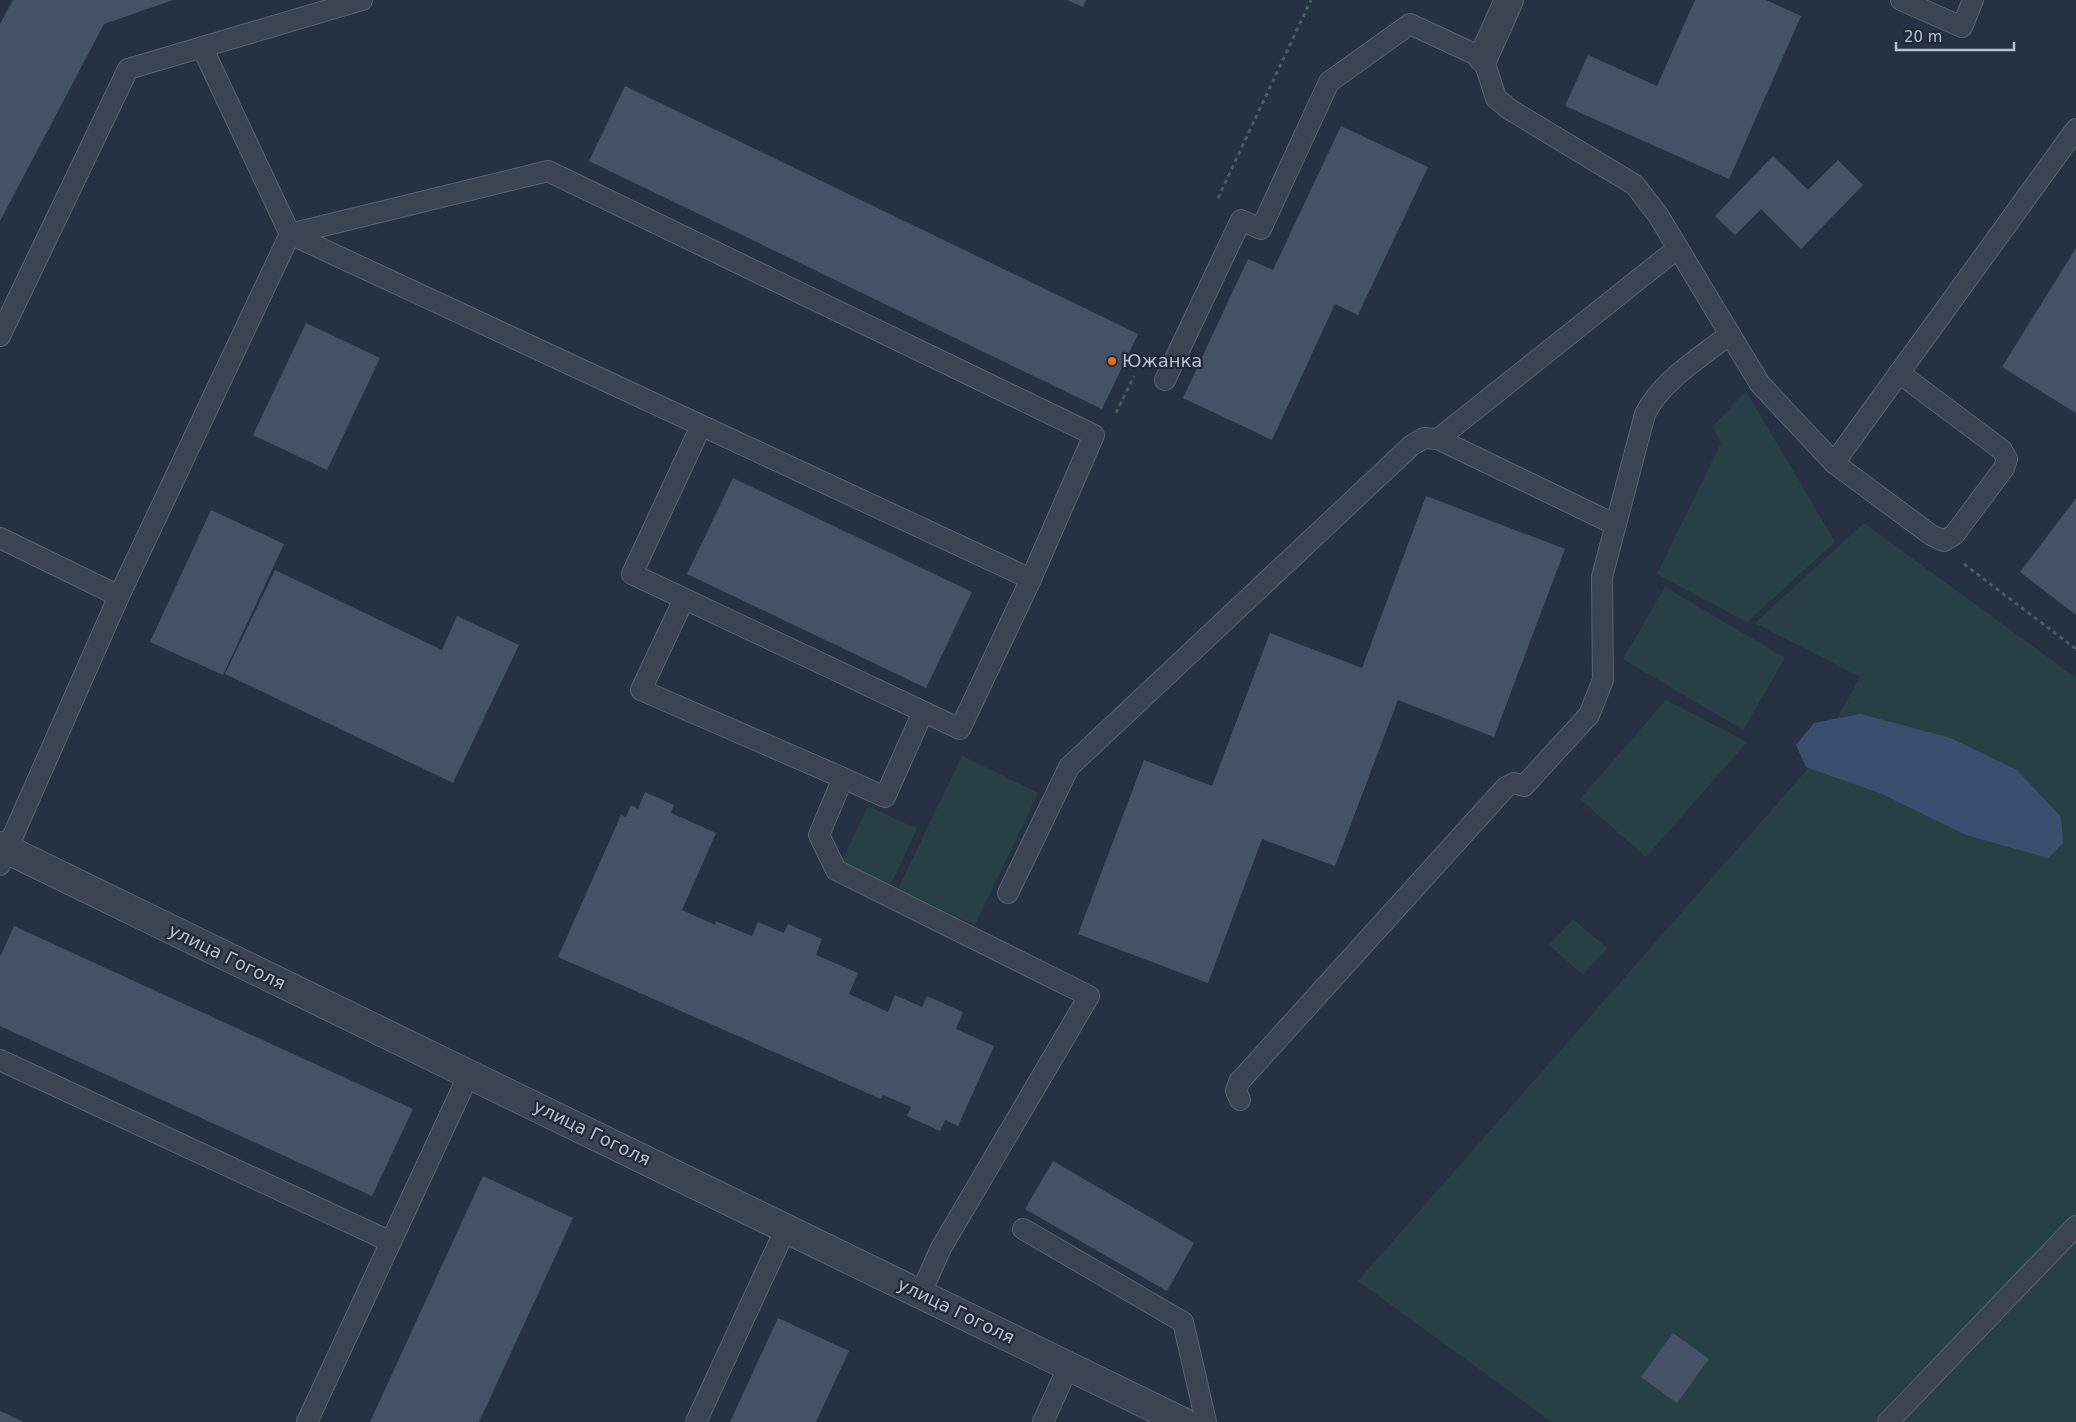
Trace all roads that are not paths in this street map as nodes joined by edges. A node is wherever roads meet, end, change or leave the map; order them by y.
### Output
1 (362, 0) edge
2 (1509, 0) edge
3 (1901, 0) edge
4 (1973, 0) edge
5 (202, 47) junction
6 (1483, 58) junction
7 (2076, 129) edge
8 (290, 234) junction
9 (1678, 248) junction
10 (1730, 334) junction
11 (0, 336) edge
12 (1899, 373) junction
13 (1165, 380) dead end
14 (701, 426) junction
15 (1438, 439) junction
16 (1834, 462) junction
17 (1616, 525) junction
18 (0, 538) edge
19 (1031, 579) junction
20 (119, 596) junction
21 (684, 599) junction
22 (923, 712) junction
23 (843, 778) junction
24 (2, 853) edge
25 (1008, 893) dead end
26 (0, 1060) edge
27 (469, 1074) junction
28 (1240, 1100) dead end
29 (2076, 1226) edge
30 (786, 1228) junction
31 (1023, 1228) dead end
32 (391, 1242) junction
33 (920, 1295) junction
34 (1069, 1365) junction
35 (307, 1422) edge
36 (696, 1422) edge
37 (1043, 1422) edge
38 (1183, 1422) edge
39 (1206, 1422) edge
40 (1888, 1422) edge

1 - 5 lane
2 - 6 street
3 - 4 lane
5 - 8 lane
5 - 11 lane
6 - 9 lane
6 - 13 lane
7 - 12 lane
8 - 14 lane
8 - 19 lane
8 - 20 lane
9 - 10 lane
9 - 15 lane
10 - 16 lane
10 - 17 lane
12 - 16 lane
12 - 16 lane
14 - 19 lane
14 - 21 lane
15 - 17 lane
15 - 25 lane
17 - 28 lane
18 - 20 lane
19 - 22 lane
20 - 24 lane
21 - 22 lane
21 - 23 lane
22 - 23 lane
23 - 33 lane
24 - 27 street, улица Гоголя
26 - 32 lane
27 - 30 street, улица Гоголя
27 - 32 lane
29 - 40 lane
30 - 33 street, улица Гоголя
30 - 36 lane
31 - 39 lane
32 - 35 lane
33 - 34 street, улица Гоголя
34 - 37 lane
34 - 38 street, улица Гоголя

